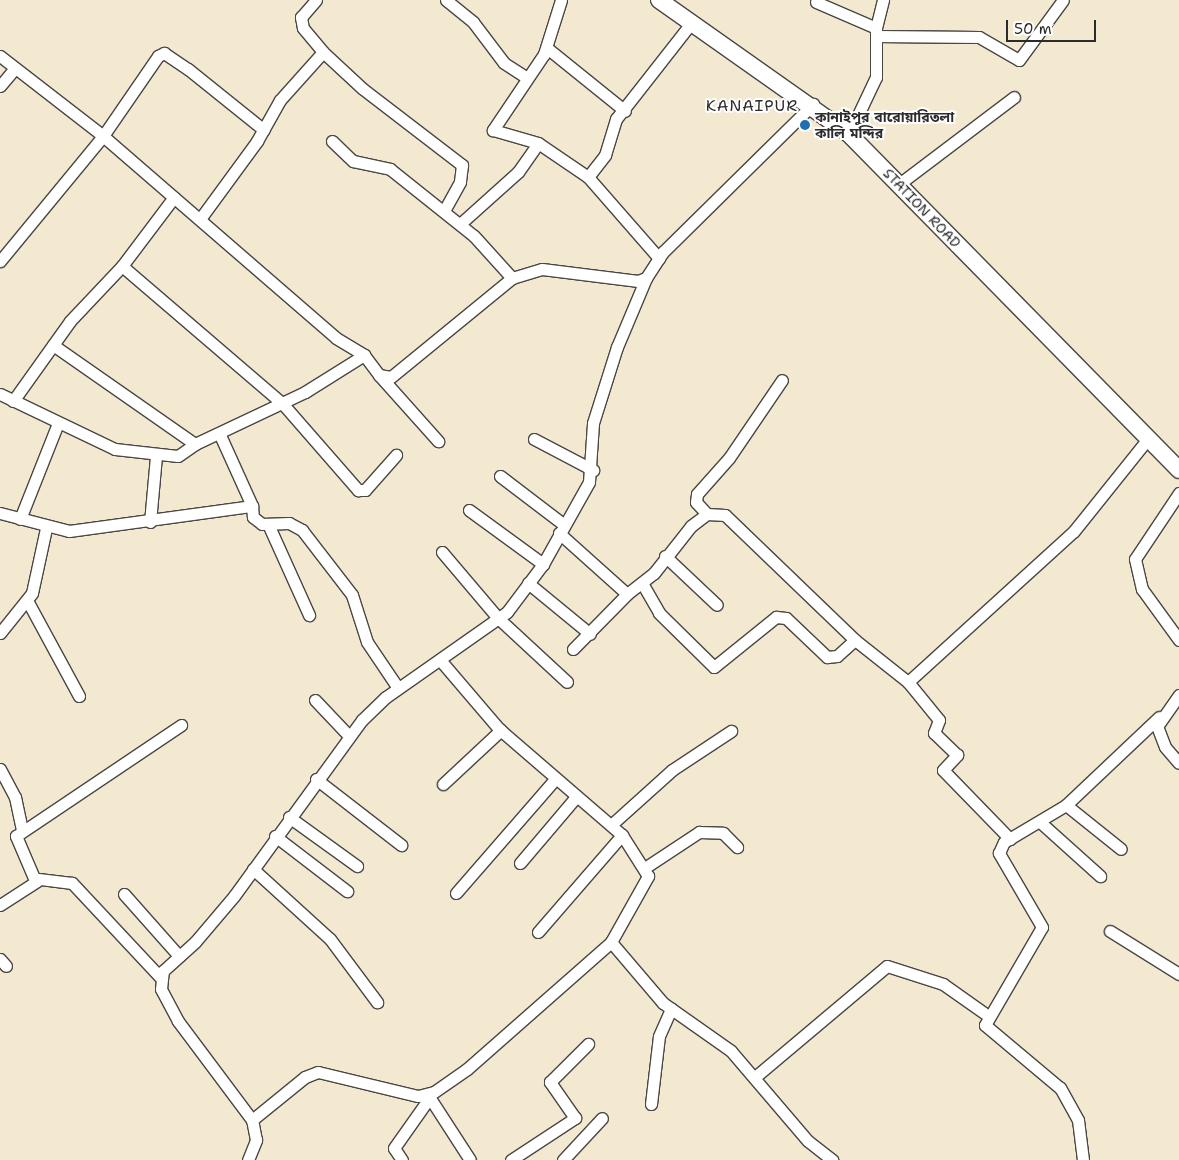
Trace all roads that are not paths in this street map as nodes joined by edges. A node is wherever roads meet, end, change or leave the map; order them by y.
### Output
1 (316, 0) edge
2 (446, 0) edge
3 (561, 0) edge
4 (659, 0) edge
5 (883, 0) edge
6 (1063, 0) edge
7 (816, 2) dead end
8 (692, 22) junction
9 (876, 32) junction
10 (547, 48) junction
11 (323, 52) junction
12 (0, 56) edge
13 (15, 68) junction
14 (527, 78) junction
15 (0, 86) edge
16 (1014, 96) dead end
17 (813, 104) junction
18 (625, 111) junction
19 (264, 130) junction
20 (849, 134) junction
21 (103, 136) junction
22 (332, 141) dead end
23 (538, 142) junction
24 (588, 177) junction
25 (899, 184) junction
26 (174, 197) junction
27 (444, 211) junction
28 (200, 219) junction
29 (460, 224) junction
30 (659, 258) junction
31 (0, 261) edge
32 (122, 266) junction
33 (512, 278) junction
34 (646, 278) junction
35 (53, 345) junction
36 (364, 356) junction
37 (379, 374) junction
38 (782, 380) dead end
39 (0, 394) edge
40 (13, 401) junction
41 (282, 402) junction
42 (58, 424) junction
43 (220, 435) junction
44 (534, 439) dead end
45 (438, 441) dead end
46 (195, 444) junction
47 (1152, 444) junction
48 (396, 455) dead end
49 (156, 456) junction
50 (593, 470) junction
51 (1179, 470) edge
52 (500, 476) dead end
53 (1179, 494) edge
54 (252, 506) junction
55 (469, 510) dead end
56 (0, 513) edge
57 (707, 514) junction
58 (20, 520) junction
59 (150, 522) junction
60 (268, 524) junction
61 (46, 528) junction
62 (561, 529) junction
63 (442, 552) dead end
64 (665, 556) junction
65 (543, 564) junction
66 (528, 583) junction
67 (642, 583) junction
68 (628, 594) junction
69 (28, 602) junction
70 (717, 605) dead end
71 (309, 615) dead end
72 (498, 618) junction
73 (0, 633) edge
74 (590, 634) junction
75 (855, 640) junction
76 (1179, 640) edge
77 (573, 649) dead end
78 (441, 661) junction
79 (567, 682) dead end
80 (908, 682) junction
81 (398, 688) junction
82 (1179, 695) edge
83 (80, 696) dead end
84 (315, 700) dead end
85 (1159, 717) junction
86 (181, 725) dead end
87 (501, 730) junction
88 (731, 731) dead end
89 (349, 736) junction
90 (1179, 762) edge
91 (0, 769) edge
92 (316, 779) junction
93 (555, 779) junction
94 (443, 784) dead end
95 (576, 797) junction
96 (1066, 805) junction
97 (289, 817) junction
98 (1040, 822) junction
99 (611, 825) junction
100 (22, 828) junction
101 (622, 835) junction
102 (275, 836) junction
103 (1010, 839) junction
104 (401, 845) dead end
105 (737, 847) dead end
106 (1121, 849) dead end
107 (520, 864) dead end
108 (357, 866) dead end
109 (646, 868) junction
110 (253, 869) junction
111 (1100, 876) dead end
112 (37, 881) junction
113 (346, 891) dead end
114 (456, 893) dead end
115 (124, 894) dead end
116 (0, 905) edge
117 (1110, 931) dead end
118 (538, 932) dead end
119 (611, 942) junction
120 (179, 956) junction
121 (1179, 974) edge
122 (160, 977) junction
123 (377, 1002) dead end
124 (672, 1009) junction
125 (988, 1015) junction
126 (588, 1044) dead end
127 (755, 1077) junction
128 (429, 1096) junction
129 (651, 1104) dead end
130 (602, 1118) dead end
131 (252, 1120) junction
132 (248, 1160) edge
133 (402, 1160) edge
134 (470, 1160) edge
135 (511, 1160) edge
136 (563, 1160) edge
137 (832, 1160) edge
138 (1083, 1160) edge

1 - 11 street
2 - 14 street
3 - 10 street
4 - 8 main road, STATION ROAD
5 - 9 street
6 - 9 street
7 - 9 street
8 - 17 main road, STATION ROAD
8 - 18 street
9 - 20 street
10 - 14 street
10 - 18 street
11 - 19 street
11 - 27 street
12 - 13 street
13 - 15 street
13 - 21 street
14 - 23 street
16 - 25 street
17 - 20 main road, STATION ROAD
17 - 30 street
18 - 24 street
19 - 21 street
19 - 28 street
20 - 25 main road, STATION ROAD
21 - 26 street
21 - 31 street
22 - 27 street
23 - 24 street
23 - 29 street
24 - 30 street
25 - 47 main road, STATION ROAD
26 - 28 street
26 - 32 street
27 - 29 street
28 - 36 street
29 - 33 street
30 - 34 street
32 - 35 street
32 - 41 street
33 - 34 street
33 - 37 street
34 - 50 street
35 - 40 street
35 - 46 street
36 - 37 street
36 - 41 street
37 - 45 street
38 - 57 street
39 - 40 street
40 - 42 street
41 - 43 street
41 - 48 street
42 - 49 street
42 - 58 street
43 - 46 street
43 - 54 street
44 - 50 street
46 - 49 street
47 - 51 main road, STATION ROAD
47 - 80 street
49 - 59 street
50 - 62 street
52 - 62 street
53 - 76 street
54 - 59 street
54 - 60 street
55 - 65 street
56 - 58 street
57 - 64 street
57 - 75 street
58 - 61 street
59 - 61 street
60 - 71 street
60 - 81 street
61 - 69 street
62 - 65 street
62 - 68 street
63 - 72 street
64 - 67 street
64 - 70 street
65 - 66 street
66 - 72 street
66 - 74 street
67 - 68 street
67 - 75 street
68 - 74 street
69 - 73 street
69 - 83 street
72 - 78 street
72 - 79 street
74 - 77 street
75 - 80 street
78 - 81 street
78 - 87 street
80 - 103 street
81 - 89 street
82 - 85 street
84 - 89 street
85 - 90 street
85 - 96 street
86 - 100 street
87 - 93 street
87 - 94 street
88 - 99 street
89 - 92 street
91 - 100 street
92 - 97 street
92 - 104 street
93 - 95 street
93 - 114 street
95 - 99 street
95 - 107 street
96 - 98 street
96 - 106 street
97 - 102 street
97 - 108 street
98 - 103 street
98 - 111 street
99 - 101 street
100 - 112 street
101 - 109 street
101 - 118 street
102 - 110 street
102 - 113 street
103 - 125 street
105 - 109 street
109 - 119 street
110 - 120 street
110 - 123 street
112 - 116 street
112 - 122 street
115 - 120 street
117 - 121 street
119 - 124 street
119 - 128 street
120 - 122 street
122 - 131 street
124 - 127 street
124 - 129 street
125 - 127 street
125 - 138 street
126 - 135 street
127 - 137 street
128 - 131 street
128 - 133 street
128 - 134 street
130 - 136 street
131 - 132 street

